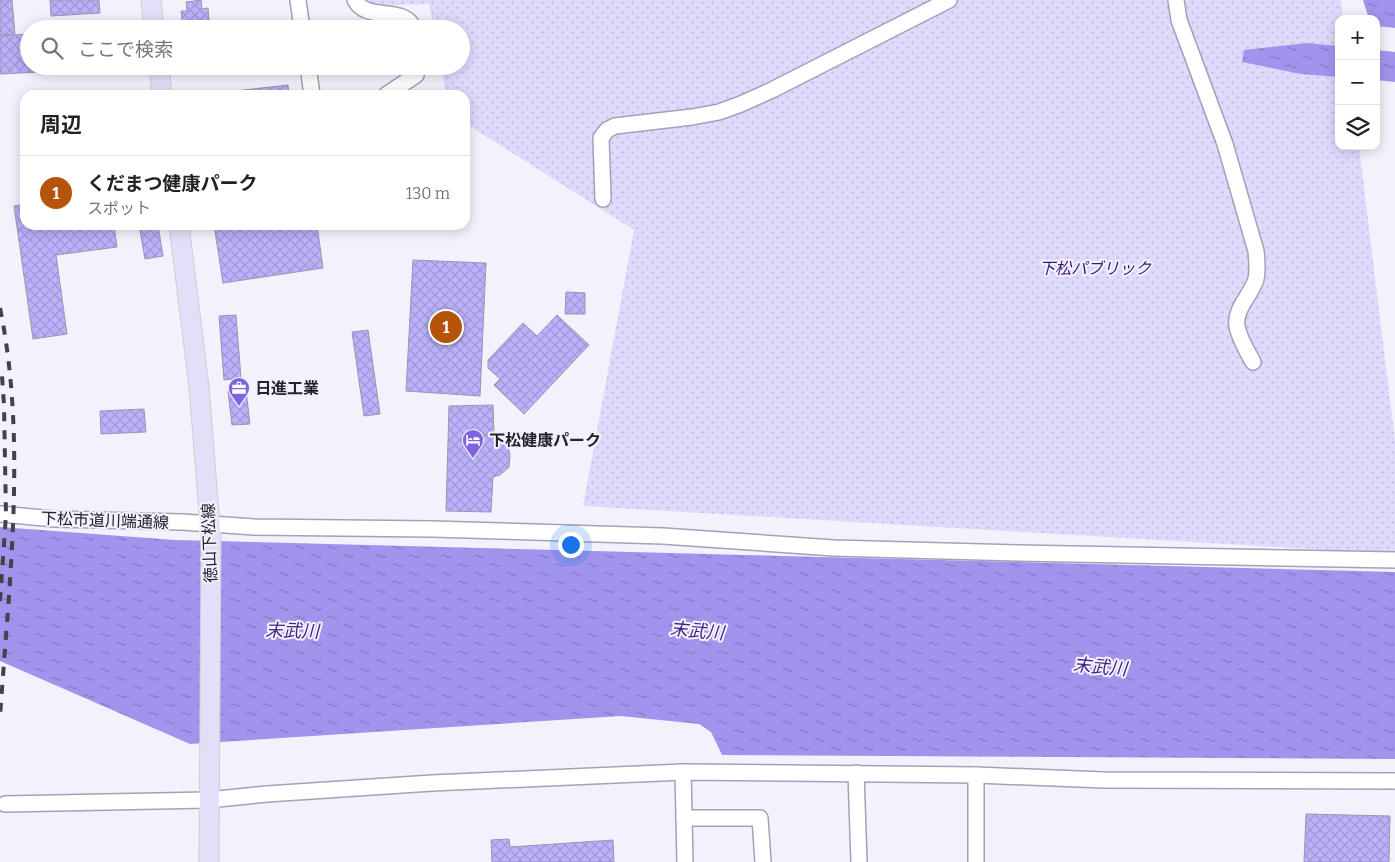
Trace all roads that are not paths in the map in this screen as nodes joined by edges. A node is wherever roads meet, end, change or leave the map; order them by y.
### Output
1 (150, 0) edge
2 (298, 0) edge
3 (355, 0) edge
4 (949, 0) edge
5 (1176, 0) edge
6 (153, 20) edge
7 (301, 20) edge
8 (408, 20) edge
9 (160, 75) edge
10 (309, 75) edge
11 (416, 75) edge
12 (161, 90) edge
13 (311, 90) edge
14 (394, 90) edge
15 (603, 199) dead end
16 (180, 230) edge
17 (1253, 362) dead end
18 (0, 514) edge
19 (210, 531) junction
20 (1395, 560) edge
21 (683, 772) junction
22 (856, 773) junction
23 (976, 775) junction
24 (1395, 781) edge
25 (208, 800) junction
26 (5, 804) dead end
27 (684, 818) junction
28 (209, 862) edge
29 (685, 862) edge
30 (764, 862) edge
31 (858, 862) edge
32 (976, 862) edge

1 - 6 main road
2 - 7 street
3 - 8 street
4 - 15 street
5 - 17 street
9 - 12 main road
10 - 13 street
11 - 14 street
16 - 19 main road, 徳山下松線
18 - 19 street, 下松市道川端通線
19 - 20 street, 下松市道川端通線
19 - 25 main road, 徳山下松線
21 - 22 street
21 - 25 street
21 - 27 street
22 - 23 street
22 - 31 street
23 - 24 street
23 - 32 street
25 - 26 street
25 - 28 main road, 徳山下松線
27 - 29 street
27 - 30 street

